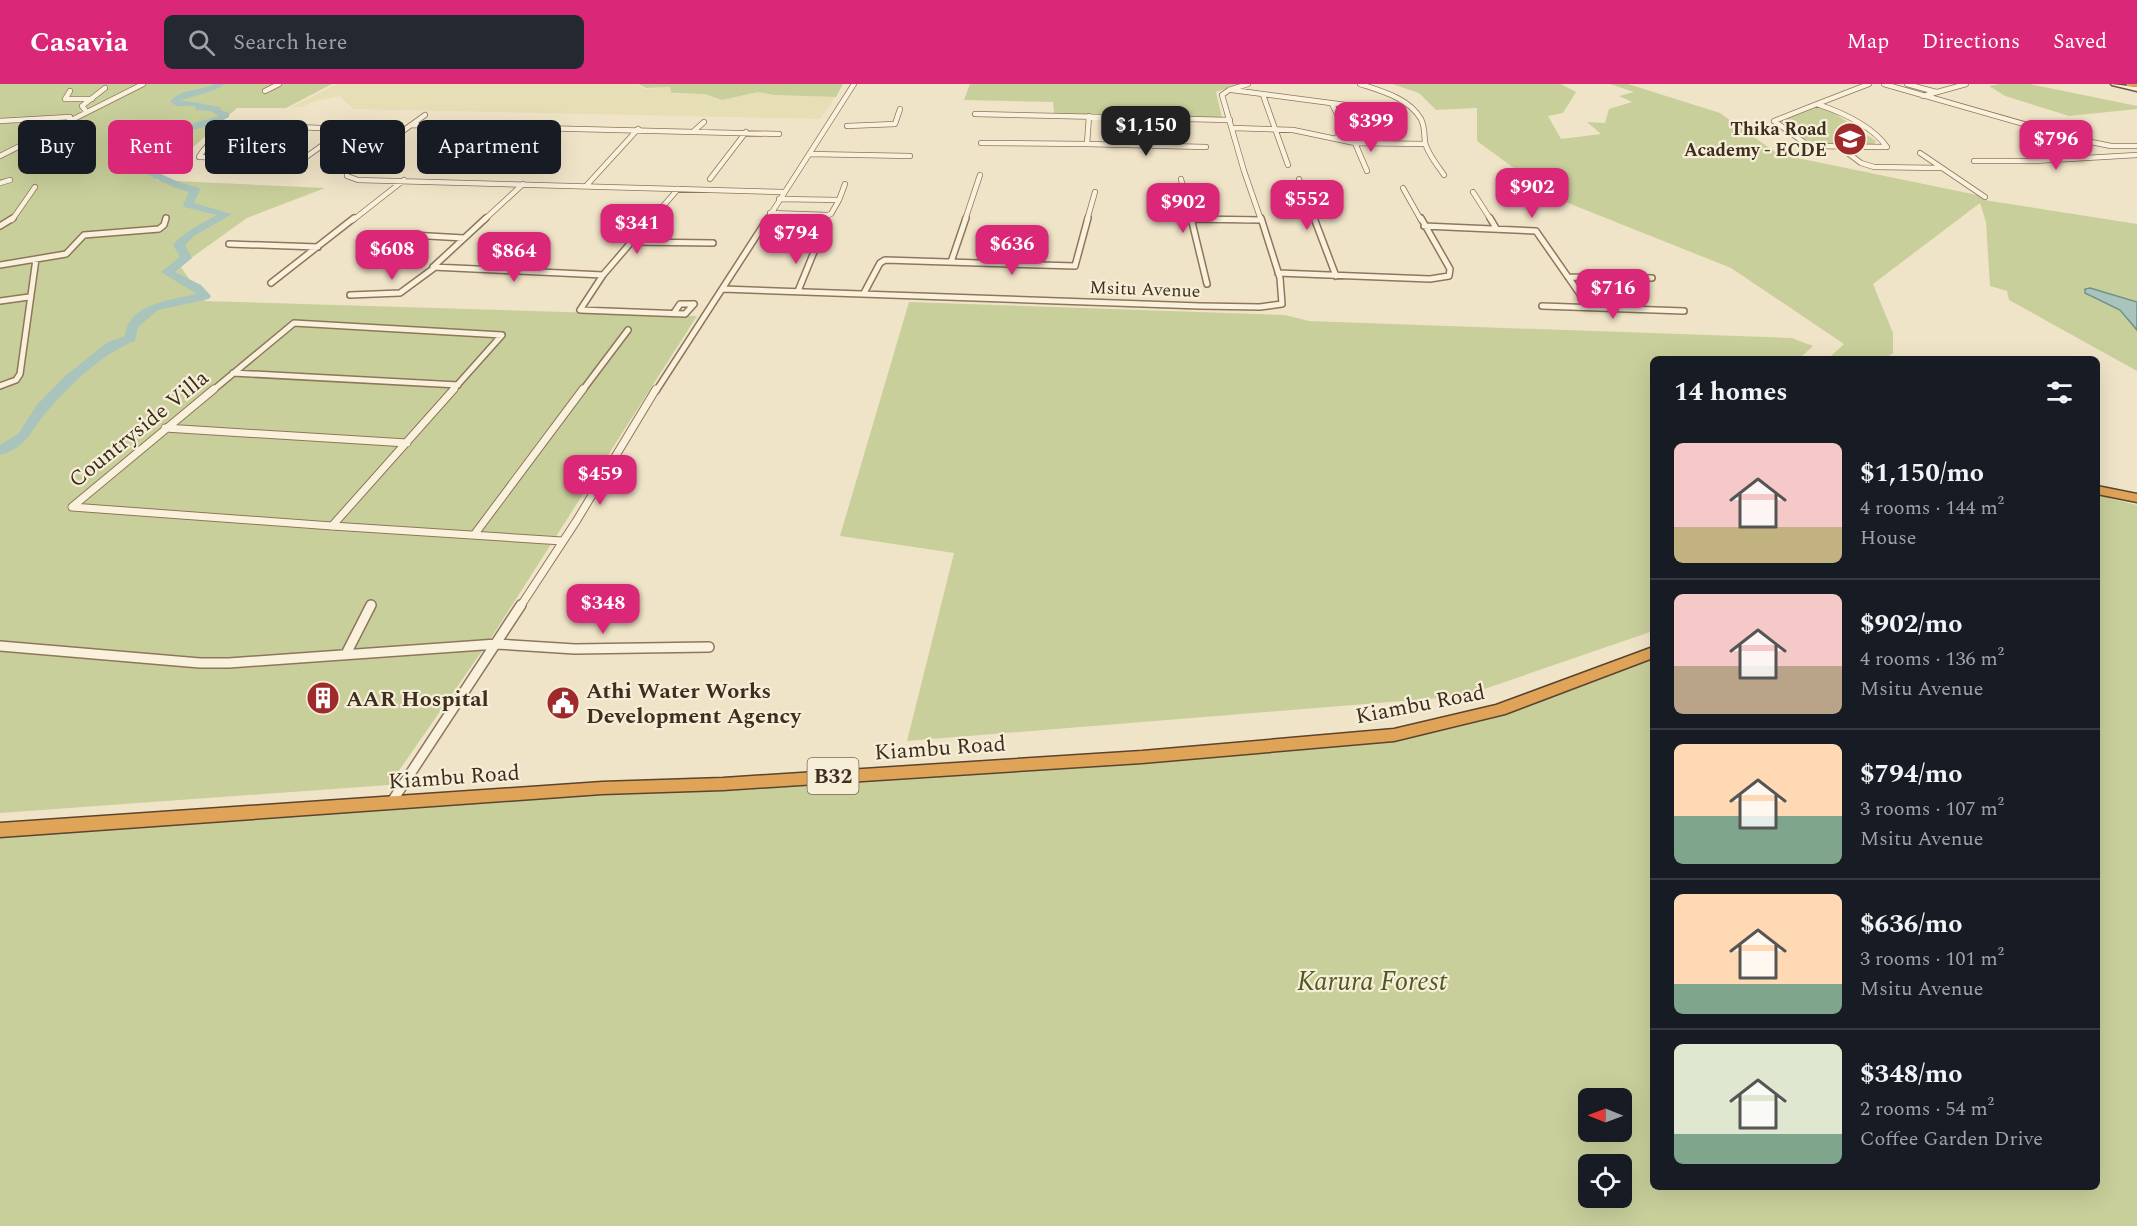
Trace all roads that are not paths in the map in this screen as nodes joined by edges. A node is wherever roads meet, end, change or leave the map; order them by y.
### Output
1 (143, 84) edge
2 (279, 84) edge
3 (854, 84) edge
4 (1248, 84) edge
5 (1360, 84) edge
6 (1869, 84) edge
7 (1884, 84) edge
8 (1907, 84) edge
9 (1966, 84) edge
10 (2114, 84) edge
11 (2134, 87) edge
12 (105, 88) dead end
13 (1229, 90) junction
14 (70, 91) dead end
15 (265, 92) dead end
16 (1937, 92) junction
17 (1263, 95) junction
18 (1923, 96) junction
19 (92, 99) junction
20 (1332, 104) junction
21 (1815, 105) junction
22 (1361, 107) dead end
23 (900, 109) dead end
24 (86, 111) junction
25 (975, 114) dead end
26 (425, 115) dead end
27 (1089, 116) junction
28 (74, 117) junction
29 (1230, 120) junction
30 (0, 121) edge
31 (704, 122) dead end
32 (410, 125) junction
33 (417, 125) edge
34 (847, 126) dead end
35 (405, 128) edge
36 (561, 128) edge
37 (1233, 128) junction
38 (638, 129) junction
39 (1277, 129) junction
40 (694, 131) junction
41 (746, 132) junction
42 (779, 134) dead end
43 (1336, 138) junction
44 (326, 143) joint
45 (981, 143) dead end
46 (1354, 143) junction
47 (1087, 144) junction
48 (1425, 144) junction
49 (2120, 146) junction
50 (2137, 146) edge
51 (1206, 147) dead end
52 (1840, 147) junction
53 (1920, 153) dead end
54 (810, 154) junction
55 (2137, 154) edge
56 (0, 156) edge
57 (910, 156) dead end
58 (1974, 161) dead end
59 (1288, 165) dead end
60 (1941, 168) junction
61 (1367, 171) dead end
62 (347, 174) edge
63 (980, 175) dead end
64 (1444, 175) dead end
65 (710, 179) dead end
66 (1181, 179) dead end
67 (1299, 179) dead end
68 (10, 180) dead end
69 (405, 180) junction
70 (0, 183) edge
71 (523, 184) junction
72 (845, 184) dead end
73 (586, 186) junction
74 (35, 187) dead end
75 (1403, 188) dead end
76 (678, 189) junction
77 (1095, 192) dead end
78 (1473, 192) dead end
79 (781, 195) junction
80 (1985, 197) dead end
81 (839, 200) junction
82 (770, 213) junction
83 (166, 218) dead end
84 (1191, 219) junction
85 (1261, 220) junction
86 (88, 225) dead end
87 (0, 226) edge
88 (1424, 226) junction
89 (1497, 228) junction
90 (84, 235) junction
91 (411, 235) dead end
92 (464, 238) junction
93 (633, 242) junction
94 (713, 243) dead end
95 (229, 244) dead end
96 (319, 247) junction
97 (816, 248) dead end
98 (36, 259) junction
99 (951, 262) junction
100 (0, 265) edge
101 (434, 267) junction
102 (1278, 273) junction
103 (603, 275) junction
104 (1336, 276) junction
105 (1568, 277) junction
106 (1652, 278) dead end
107 (271, 283) dead end
108 (1207, 284) dead end
109 (723, 289) junction
110 (798, 291) junction
111 (864, 293) junction
112 (350, 295) dead end
113 (28, 297) junction
114 (0, 301) edge
115 (1542, 306) dead end
116 (1589, 307) junction
117 (1684, 311) dead end
118 (674, 313) dead end
119 (628, 330) dead end
120 (233, 373) junction
121 (458, 385) junction
122 (0, 386) edge
123 (165, 428) junction
124 (407, 443) junction
125 (2100, 491) edge
126 (2137, 498) edge
127 (332, 526) junction
128 (474, 535) junction
129 (562, 541) junction
130 (371, 605) dead end
131 (497, 644) junction
132 (0, 646) edge
133 (709, 647) dead end
134 (1650, 653) edge
135 (346, 654) junction
136 (391, 804) junction
137 (0, 830) edge

1 - 24 street
2 - 15 street
3 - 54 street
4 - 13 street
5 - 48 street
6 - 21 street
7 - 18 street
8 - 16 street
9 - 16 street
10 - 11 main road
12 - 19 street
13 - 17 street
13 - 29 street, Msitu Avenue
14 - 19 street
16 - 18 street
17 - 20 street
17 - 39 street
18 - 49 street
19 - 24 street
20 - 22 street
20 - 43 street
21 - 52 street
21 - 52 street
23 - 34 street
24 - 28 street
25 - 27 street
26 - 32 street
27 - 29 street
27 - 47 street
28 - 30 street
28 - 56 street
29 - 37 street, Msitu Avenue
31 - 40 street
32 - 33 street
32 - 35 street
36 - 38 street
37 - 39 street
37 - 85 street, Msitu Avenue
38 - 40 street
38 - 73 street
39 - 43 street
39 - 59 street
40 - 41 street
41 - 42 street
41 - 65 street
43 - 46 street
44 - 44 street
45 - 47 street
46 - 48 street
46 - 61 street
47 - 51 street
48 - 64 street
49 - 50 street
49 - 55 street
52 - 60 street
53 - 60 street
54 - 57 street
54 - 79 street
55 - 58 street
60 - 80 street
62 - 69 street
63 - 99 street
66 - 84 street
67 - 104 street
68 - 70 street
69 - 71 street
69 - 96 street
71 - 73 street
71 - 92 street
72 - 81 street
73 - 76 street
74 - 87 street
75 - 88 street
76 - 79 street
76 - 93 street
77 - 99 street
78 - 89 street
79 - 81 street
79 - 82 street
81 - 82 street
82 - 109 street
83 - 90 street
84 - 85 street
84 - 108 street
85 - 102 street, Msitu Avenue
86 - 90 street
88 - 89 street
88 - 104 street
89 - 105 street
90 - 98 street
91 - 92 street
92 - 101 street
93 - 94 street
93 - 103 street
95 - 96 street
96 - 107 street
97 - 110 street
98 - 100 street
98 - 113 street
99 - 111 street
101 - 103 street
101 - 112 street
102 - 104 street
102 - 111 street, Msitu Avenue
103 - 118 street
105 - 106 street
105 - 116 street
109 - 110 street, Msitu Avenue
109 - 129 street
110 - 111 street, Msitu Avenue
113 - 114 street
113 - 122 street
115 - 116 street
116 - 117 street
119 - 128 street
120 - 121 street
120 - 121 street, Countryside Villa
120 - 123 street, Countryside Villa
121 - 124 street
123 - 124 street
123 - 127 street, Countryside Villa
124 - 127 street
125 - 126 highway
127 - 128 street, Countryside Villa
128 - 129 street, Countryside Villa
129 - 131 street
130 - 135 street
131 - 133 street
131 - 135 street
131 - 136 street
132 - 135 street
134 - 136 highway, Kiambu Road / B32
136 - 137 highway, Kiambu Road / B32

